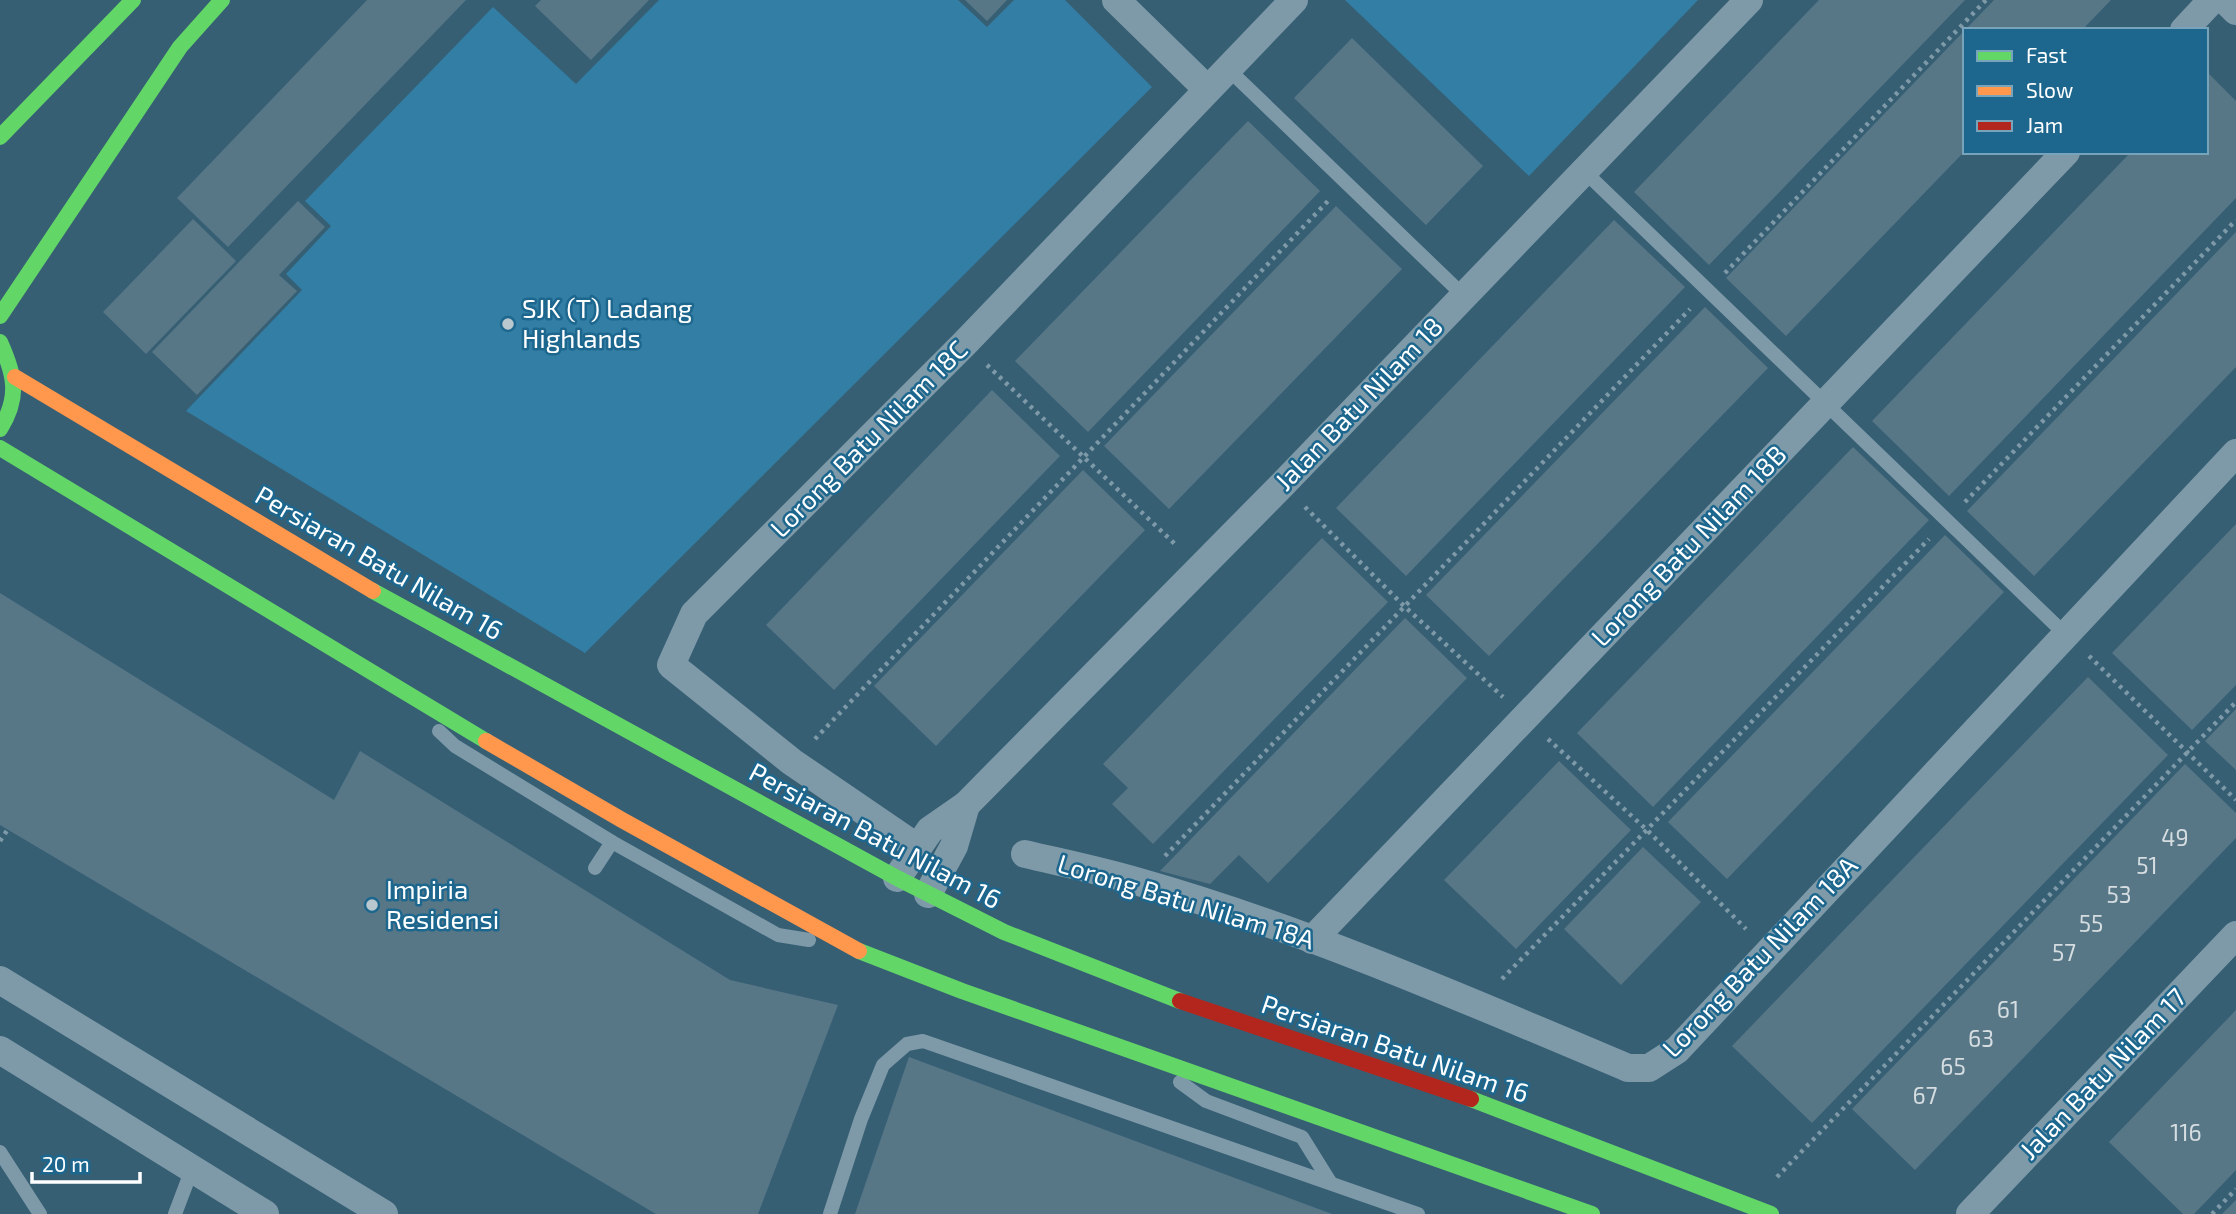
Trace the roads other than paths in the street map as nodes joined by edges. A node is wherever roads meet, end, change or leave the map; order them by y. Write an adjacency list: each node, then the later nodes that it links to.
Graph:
1 (133, 0): 12 (street)
2 (222, 0): 16 (street)
3 (1116, 0): 11 (street)
4 (1294, 0): 10 (street, Lorong Batu Nilam 18C)
5 (1749, 0): 14 (street, Jalan Batu Nilam 18)
6 (2212, 0): 9 (street)
7 (2225, 0): 8 (street)
8 (2236, 10)
9 (2186, 28)
10 (1228, 69): 11 (street, Lorong Batu Nilam 18C); 15 (lane)
11 (1207, 89): 27 (street, Lorong Batu Nilam 18C)
12 (0, 137)
13 (2064, 154): 19 (street, Lorong Batu Nilam 18B)
14 (1585, 172): 15 (street, Jalan Batu Nilam 18); 19 (lane)
15 (1464, 296): 25 (street, Jalan Batu Nilam 18)
16 (0, 316)
17 (0, 342): 18 (street)
18 (15, 377): 20 (street); 30 (street, Persiaran Batu Nilam 16)
19 (1825, 403): 23 (lane); 33 (street, Lorong Batu Nilam 18B)
20 (0, 429)
21 (0, 448): 24 (street)
22 (2236, 453): 23 (street, Lorong Batu Nilam 18A)
23 (2066, 635): 33 (street, Lorong Batu Nilam 18A)
24 (387, 683): 26 (lane); 34 (street)
25 (966, 805): 27 (street, Jalan Batu Nilam 18); 31 (street, Jalan Batu Nilam 18)
26 (612, 842): 29 (lane); 34 (lane)
27 (918, 848): 30 (street, Jalan Batu Nilam 18)
28 (1025, 854): 33 (street, Lorong Batu Nilam 18A)
29 (595, 868)
30 (897, 878): 31 (street, Persiaran Batu Nilam 16)
31 (928, 894): 49 (street, Persiaran Batu Nilam 16)
32 (2236, 935): 41 (street, Jalan Batu Nilam 17)
33 (1312, 940)
34 (848, 946): 37 (street)
35 (0, 980): 45 (street)
36 (0, 1050): 39 (street)
37 (1150, 1056): 40 (lane); 48 (street)
38 (0, 1152): 42 (lane)
39 (192, 1169): 43 (lane); 44 (street)
40 (1329, 1182): 46 (lane); 47 (lane)
41 (1975, 1213)
42 (40, 1214)
43 (175, 1214)
44 (265, 1214)
45 (384, 1214)
46 (830, 1214)
47 (1419, 1214)
48 (1592, 1214)
49 (1770, 1214)

